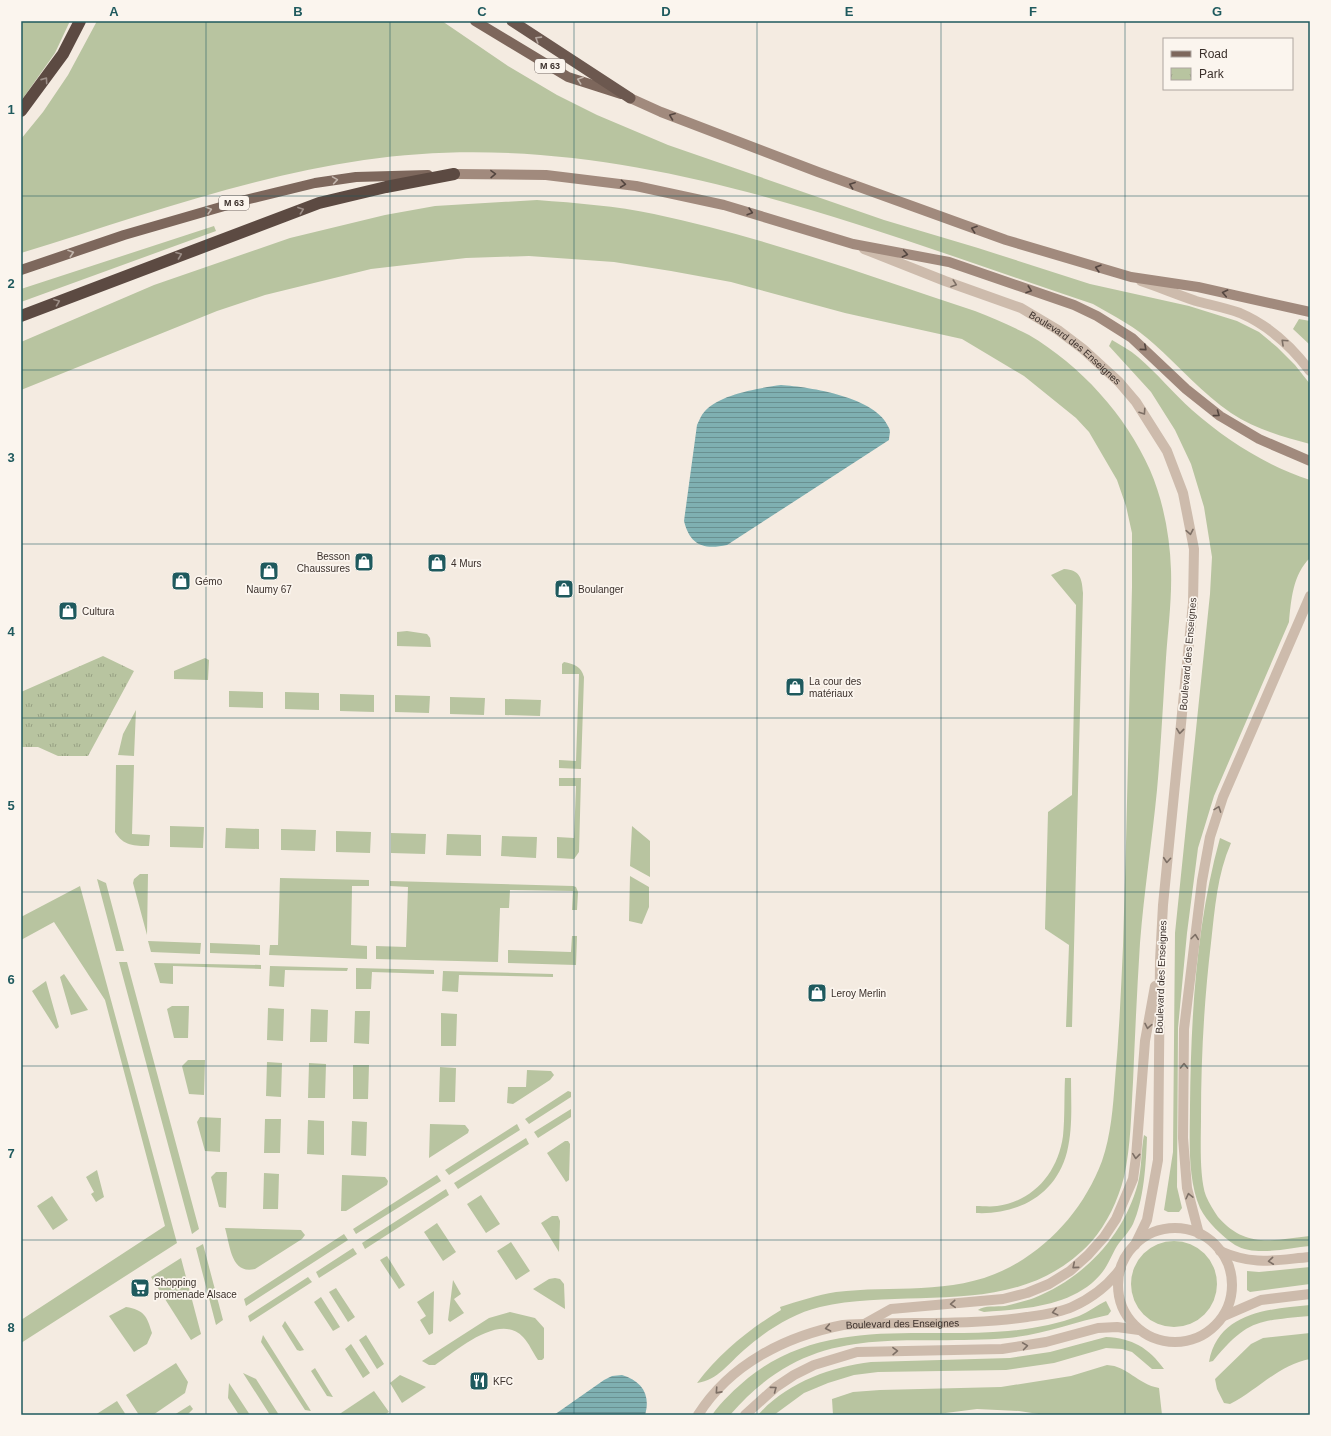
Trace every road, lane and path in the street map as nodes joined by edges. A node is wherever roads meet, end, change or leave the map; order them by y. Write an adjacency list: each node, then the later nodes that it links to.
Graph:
1 (80, 21): 5 (highway, one-way to 1)
2 (475, 21): 4 (main road, M 63, one-way to 2)
3 (512, 21): 4 (highway, one-way to 3)
4 (630, 98): 9 (main road, M 63, one-way to 4)
5 (21, 111)
6 (454, 174): 7 (main road, M 63, one-way to 7); 8 (main road, M 63, one-way to 6); 13 (highway, one-way to 6)
7 (853, 244): 15 (main road, M 63, one-way to 15); 17 (street, Boulevard des Enseignes, one-way to 17)
8 (21, 270)
9 (1131, 277): 10 (main road, M 63, one-way to 9); 14 (street, one-way to 9)
10 (1264, 301): 11 (main road); 12 (main road, M 63)
11 (1310, 308)
12 (1310, 312)
13 (21, 316)
14 (1310, 371)
15 (1307, 460)
16 (1310, 596): 18 (street, one-way to 16)
17 (1160, 961): 19 (street, Boulevard des Enseignes); 25 (street, one-way to 25)
18 (1199, 1234): 19 (street); 20 (street)
19 (1135, 1244): 22 (street)
20 (1220, 1251): 21 (street, one-way to 20); 24 (street)
21 (1310, 1257)
22 (1120, 1268): 25 (street, Boulevard des Enseignes, one-way to 25); 26 (street)
23 (1310, 1294): 24 (street)
24 (1224, 1316): 26 (street)
25 (866, 1323): 27 (street, Boulevard des Enseignes, one-way to 27)
26 (1139, 1330): 28 (street, one-way to 26)
27 (698, 1415)
28 (745, 1415)

